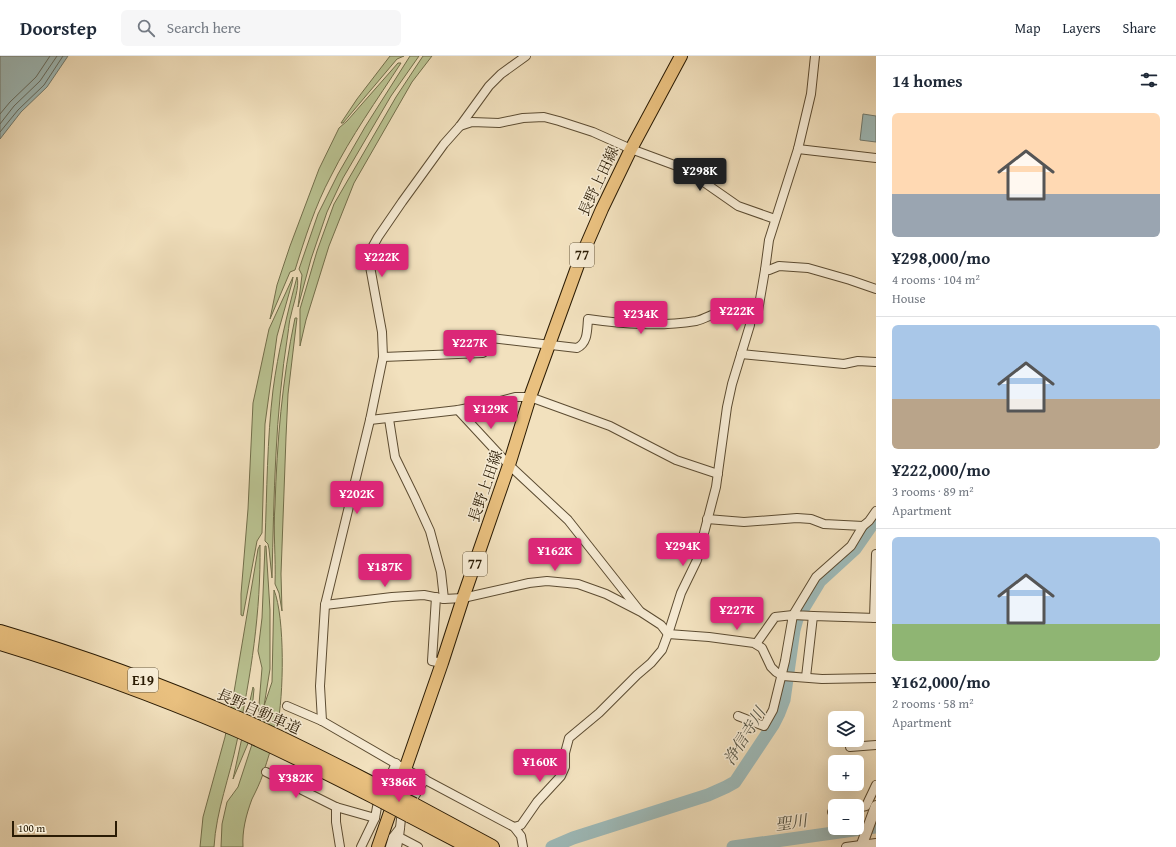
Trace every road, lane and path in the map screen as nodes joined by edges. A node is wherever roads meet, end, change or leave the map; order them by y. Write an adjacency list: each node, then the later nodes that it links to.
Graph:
1 (526, 56): 4 (street)
2 (681, 56): 5 (main road, 長野上田線 / 77)
3 (815, 56): 6 (street)
4 (460, 126): 5 (street); 14 (street)
5 (631, 149): 8 (street); 12 (main road, 長野上田線 / 77)
6 (798, 149): 7 (street); 8 (street)
7 (876, 158)
8 (775, 219): 9 (street)
9 (765, 270): 10 (street); 11 (street)
10 (876, 289)
11 (751, 314): 12 (street); 13 (street)
12 (550, 345): 14 (street); 16 (main road, 長野上田線 / 77)
13 (741, 354): 15 (street); 21 (street)
14 (383, 357): 19 (street)
15 (876, 362)
16 (530, 397): 17 (street); 20 (main road, 長野上田線 / 77); 21 (street)
17 (458, 410): 18 (street); 20 (street)
18 (388, 419): 19 (street); 26 (street)
19 (370, 420): 28 (street)
20 (509, 465): 27 (main road, 長野上田線 / 77); 29 (street)
21 (718, 474): 23 (street)
22 (876, 511): 24 (street)
23 (707, 519): 24 (street); 34 (street)
24 (863, 526): 30 (street)
25 (876, 554): 32 (street)
26 (440, 598): 27 (street); 28 (street); 37 (street)
27 (463, 598): 29 (street); 37 (main road, 長野上田線 / 77)
28 (325, 605): 43 (street)
29 (641, 612): 34 (street)
30 (793, 615): 31 (street); 36 (street); 38 (street)
31 (813, 616): 32 (street); 39 (street)
32 (875, 618)
33 (0, 632): 44 (highway, 長野自動車道 / E19)
34 (668, 634): 36 (street); 56 (street)
35 (0, 643): 44 (highway, 長野自動車道 / E19)
36 (756, 644): 38 (street)
37 (442, 663): 47 (main road, 長野上田線 / 77)
38 (782, 675): 39 (street); 42 (street)
39 (806, 677): 40 (street)
40 (876, 678)
41 (287, 706): 43 (street)
42 (738, 716)
43 (322, 721): 47 (street)
44 (280, 744): 53 (highway, 長野自動車道 / E19, bridge)
45 (876, 745): 46 (street)
46 (864, 746)
47 (400, 766): 49 (street); 55 (street); 63 (main road, 長野上田線 / 77)
48 (266, 772): 52 (street)
49 (425, 779): 56 (street); 57 (street)
50 (876, 785): 51 (street)
51 (864, 806)
52 (336, 808): 55 (street); 61 (street)
53 (411, 810): 67 (highway, 長野自動車道 / E19); 68 (highway, 長野自動車道 / E19)
54 (874, 812): 60 (street)
55 (375, 818): 62 (street)
56 (514, 827): 69 (street)
57 (400, 828): 58 (street); 64 (street)
58 (399, 837): 65 (street); 66 (street)
59 (876, 843): 60 (street)
60 (862, 845): 70 (street)
61 (340, 847)
62 (361, 847)
63 (378, 847)
64 (390, 847)
65 (396, 847)
66 (418, 847)
67 (470, 847)
68 (492, 847)
69 (523, 847)
70 (846, 847)

